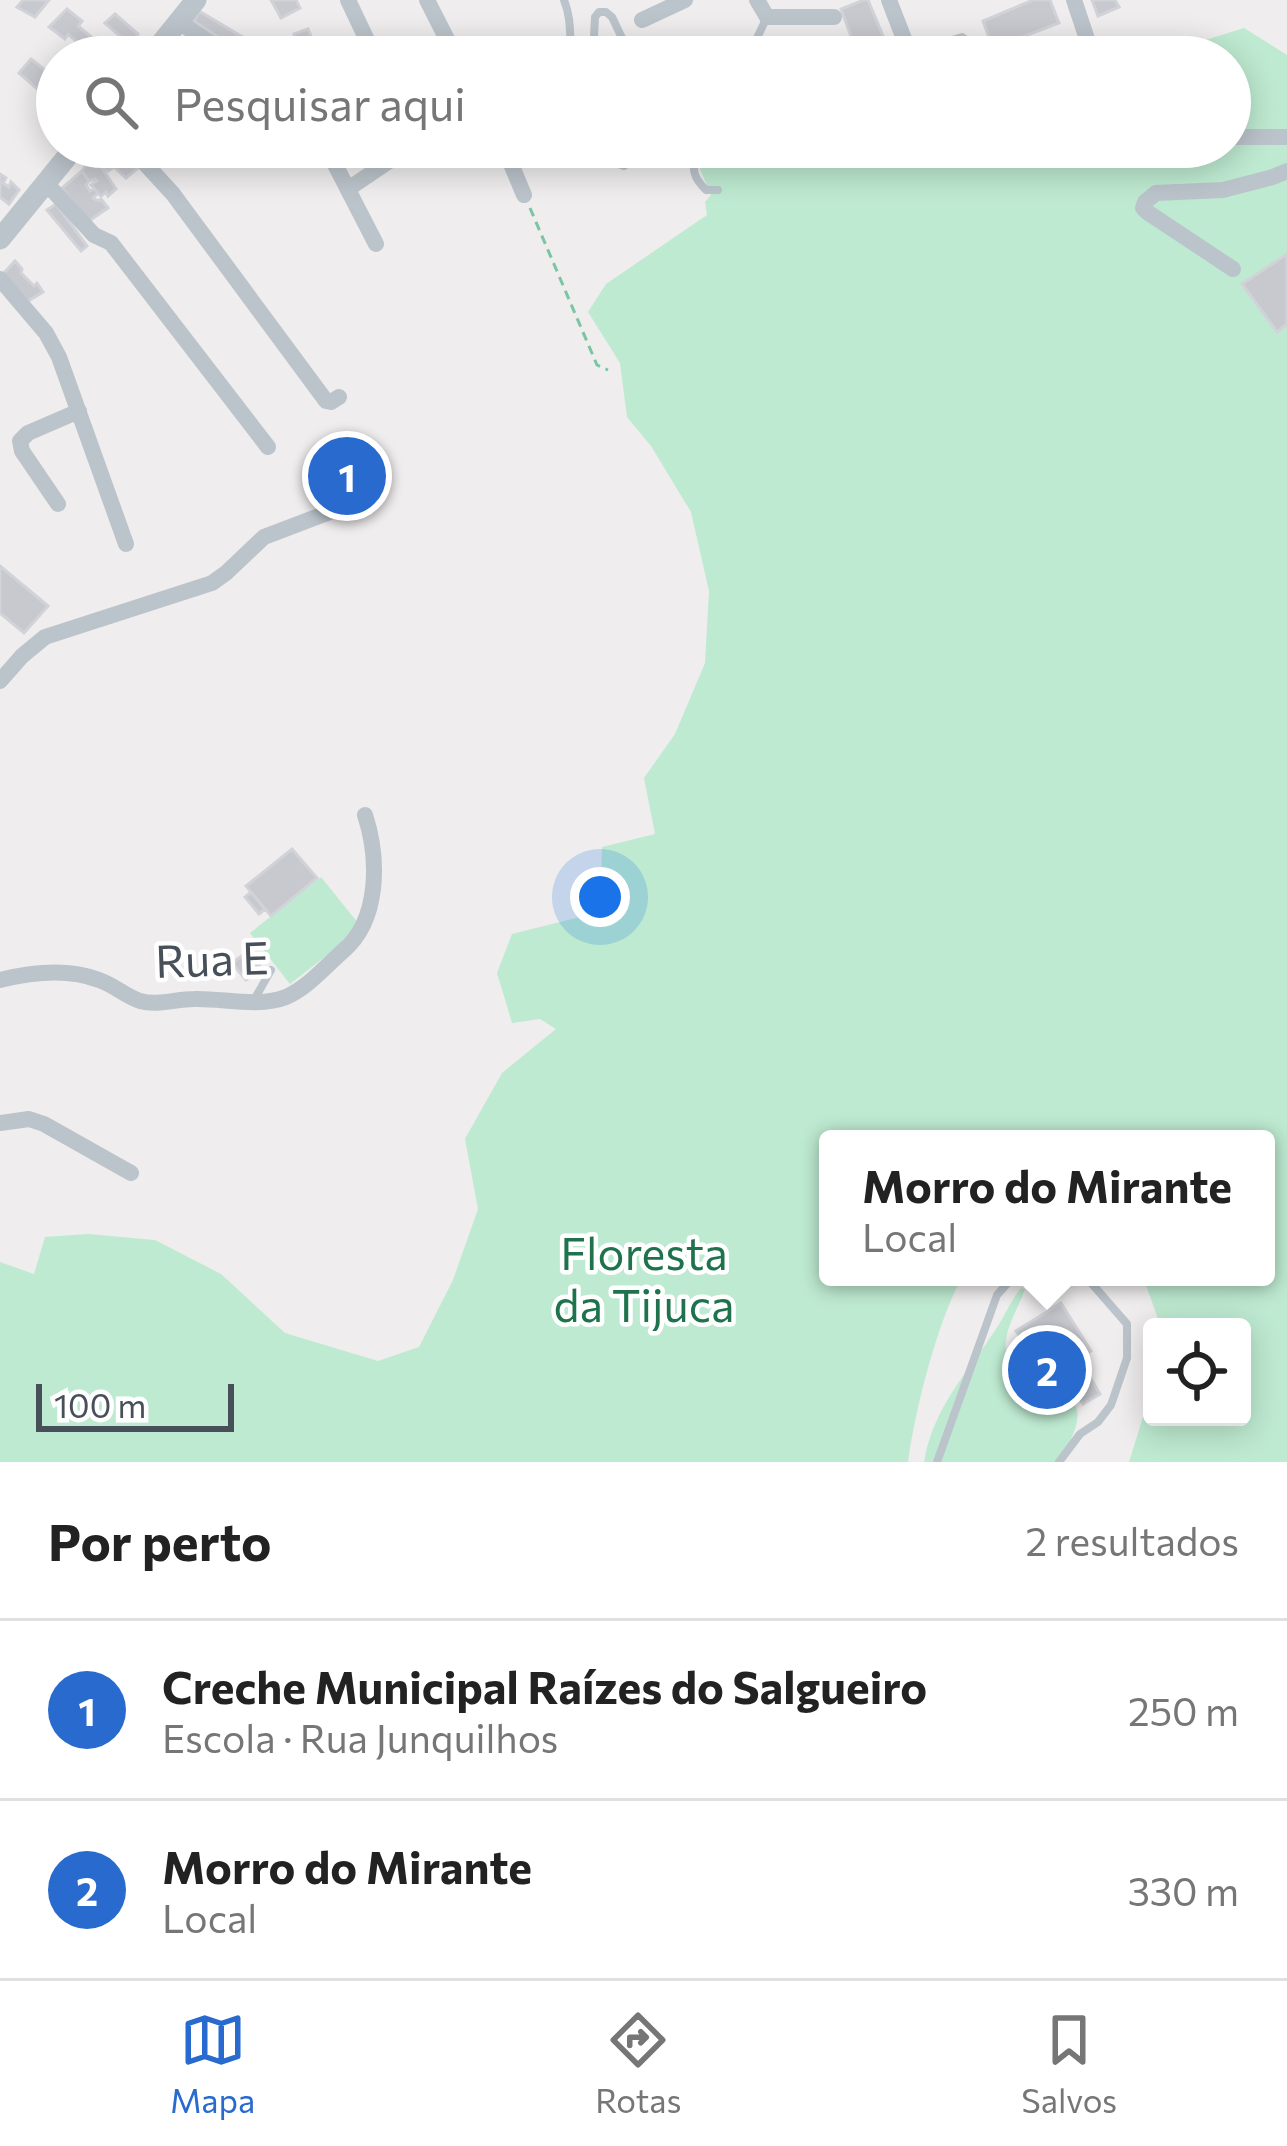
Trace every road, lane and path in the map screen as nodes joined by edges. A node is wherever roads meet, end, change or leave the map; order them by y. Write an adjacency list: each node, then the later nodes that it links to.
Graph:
1 (196, 0): 12 (street)
2 (348, 0): 15 (street)
3 (427, 0): 16 (street)
4 (564, 0): 17 (lane)
5 (685, 0): 11 (street)
6 (757, 0): 9 (street)
7 (889, 0): 21 (street)
8 (1074, 0): 22 (street)
9 (767, 17): 10 (street); 20 (lane)
10 (834, 17)
11 (642, 20)
12 (179, 22): 13 (street); 14 (street)
13 (167, 36)
14 (200, 36)
15 (365, 36)
16 (445, 36)
17 (571, 36)
18 (594, 36): 19 (lane)
19 (623, 36)
20 (758, 36)
21 (903, 36)
22 (1086, 36)
23 (1251, 137): 24 (street)
24 (1287, 137)
25 (58, 168): 32 (street)
26 (149, 168): 41 (street)
27 (337, 168): 33 (street)
28 (378, 168): 33 (street)
29 (513, 168): 35 (street)
30 (693, 168): 34 (lane)
31 (1287, 171): 38 (street)
32 (46, 183): 36 (street); 43 (street)
33 (348, 188): 37 (street)
34 (718, 190)
35 (524, 195): 40 (path)
36 (4, 225)
37 (376, 244)
38 (1233, 268)
39 (0, 279): 42 (street)
40 (608, 370)
41 (339, 397)
42 (79, 411): 44 (street); 46 (street)
43 (268, 447)
44 (58, 504)
45 (348, 505): 47 (street)
46 (126, 544)
47 (0, 681)
48 (364, 815): 51 (street, Rua E)
49 (271, 970): 51 (lane)
50 (0, 980): 51 (street, Rua E)
51 (253, 1001)
52 (0, 1124): 53 (street)
53 (131, 1173)
54 (1006, 1286): 56 (lane)
55 (1094, 1286): 57 (lane)
56 (937, 1462)
57 (1058, 1462)

